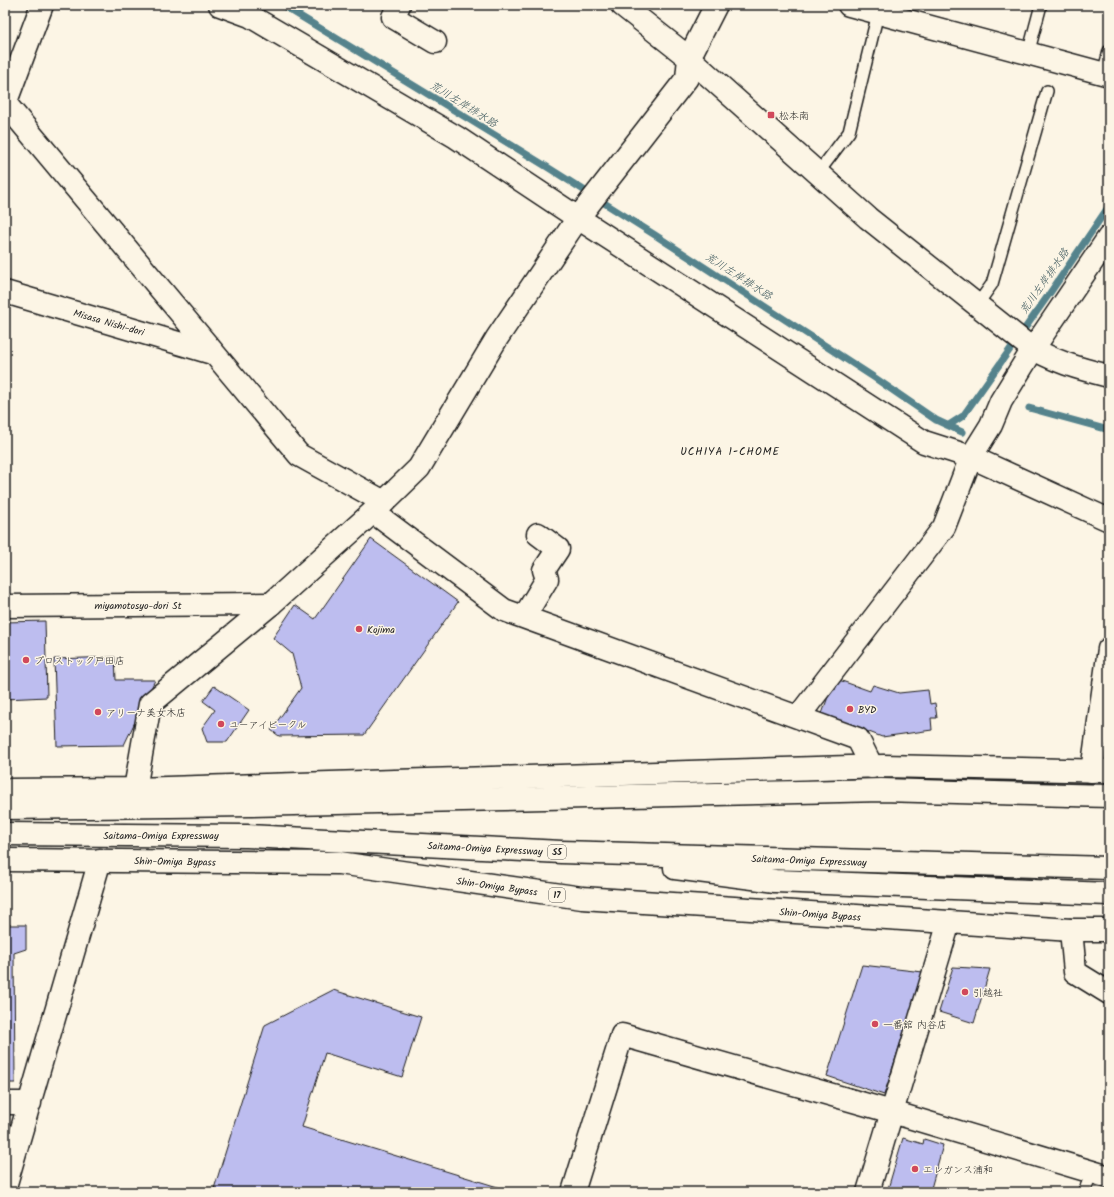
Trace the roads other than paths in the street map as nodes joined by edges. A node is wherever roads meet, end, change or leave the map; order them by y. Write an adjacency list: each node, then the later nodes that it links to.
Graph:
1 (42, 5): 15 (main road)
2 (220, 5): 17 (main road)
3 (399, 5): 9 (main road)
4 (622, 5): 12 (main road)
5 (716, 5): 12 (main road)
6 (849, 5): 8 (main road)
7 (1041, 5): 11 (lane)
8 (878, 13): 11 (main road); 16 (lane)
9 (435, 42)
10 (1109, 51): 13 (lane)
11 (1028, 54): 13 (main road)
12 (689, 58): 16 (main road); 17 (main road)
13 (1106, 75)
14 (1047, 91): 20 (lane)
15 (5, 103): 22 (main road)
16 (818, 173): 20 (main road)
17 (582, 214): 24 (main road); 25 (main road)
18 (1109, 237): 21 (main road)
19 (5, 292): 22 (main road, Misasa Nishi-dori)
20 (977, 305): 21 (main road)
21 (1023, 342): 23 (main road); 24 (main road)
22 (212, 353): 25 (main road)
23 (1109, 376)
24 (973, 454): 26 (main road); 32 (main road)
25 (378, 507): 28 (main road); 30 (main road)
26 (1109, 520)
27 (538, 534): 30 (main road)
28 (271, 604): 29 (main road, miyamotosyo-dori St); 35 (main road)
29 (5, 606)
30 (524, 617): 32 (main road)
31 (1109, 649): 34 (main road)
32 (798, 717): 33 (main road)
33 (872, 768): 34 (main road); 35 (main road)
34 (1100, 771)
35 (134, 789): 36 (main road)
36 (5, 790)
37 (1109, 796): 38 (main road)
38 (5, 808)
39 (5, 834): 40 (main road, Saitama-Omiya Expressway / S5)
40 (561, 852): 43 (main road, Saitama-Omiya Expressway / S5); 44 (main road)
41 (5, 860): 42 (main road, Shin-Omiya Bypass / 17)
42 (100, 860): 45 (main road, Shin-Omiya Bypass / 17); 50 (main road)
43 (1109, 868)
44 (1109, 894)
45 (949, 922): 46 (main road, Shin-Omiya Bypass / 17); 51 (main road)
46 (1071, 930): 47 (main road, Shin-Omiya Bypass / 17); 48 (main road)
47 (1109, 930)
48 (1109, 993)
49 (5, 1103): 50 (main road)
50 (30, 1103): 53 (main road)
51 (892, 1112): 52 (main road); 54 (main road); 55 (main road)
52 (1101, 1174): 56 (lane)
53 (5, 1187)
54 (573, 1192)
55 (868, 1192)
56 (1084, 1192)

